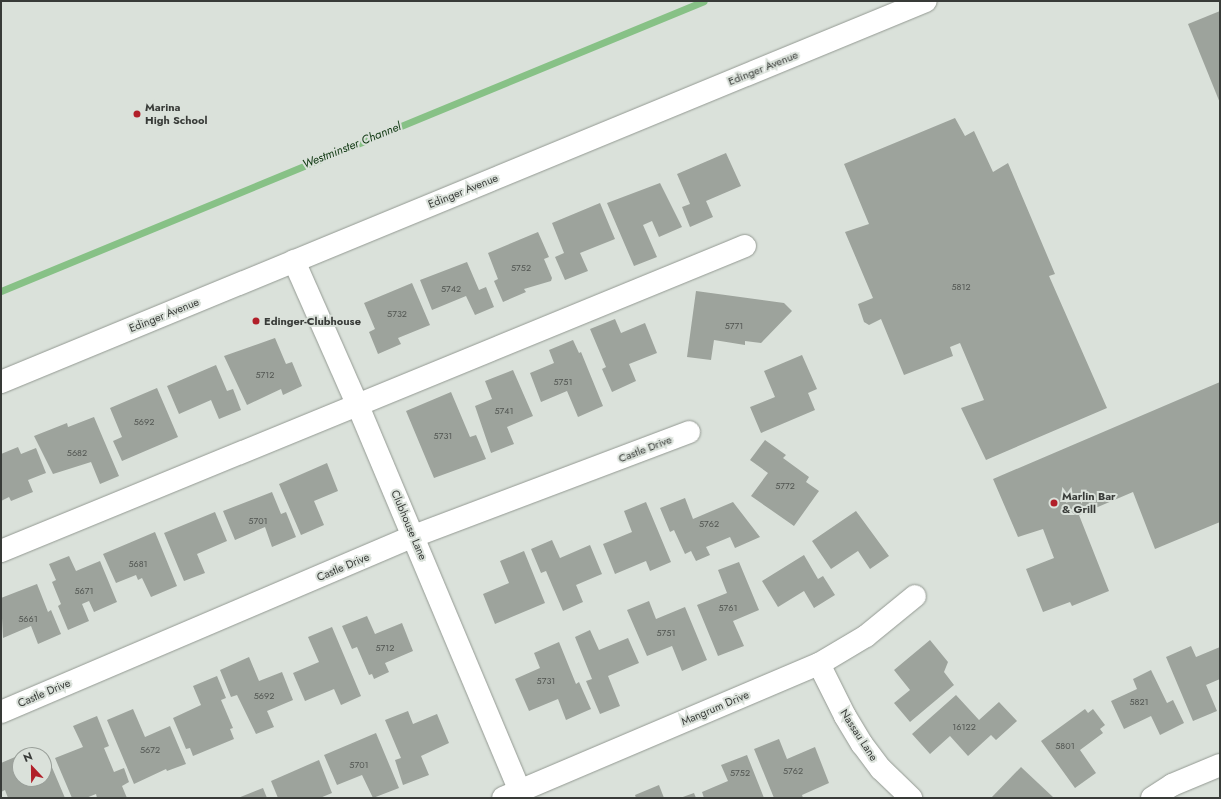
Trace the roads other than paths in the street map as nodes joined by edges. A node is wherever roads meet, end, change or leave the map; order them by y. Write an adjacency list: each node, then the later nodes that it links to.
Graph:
1 (926, 1): 3 (street, Edinger Avenue)
2 (745, 246): 5 (street)
3 (294, 261): 4 (street, Edinger Avenue); 5 (street, Clubhouse Lane)
4 (1, 382)
5 (358, 406): 7 (street, Clubhouse Lane); 8 (street)
6 (689, 432): 7 (street, Castle Drive)
7 (414, 536): 11 (street, Castle Drive); 13 (street, Clubhouse Lane)
8 (1, 551)
9 (915, 596): 10 (street, Mangrum Drive)
10 (819, 664): 13 (street, Mangrum Drive); 14 (street, Nassau Lane)
11 (1, 712)
12 (1220, 765): 15 (street)
13 (511, 794)
14 (911, 798)
15 (1152, 798)

